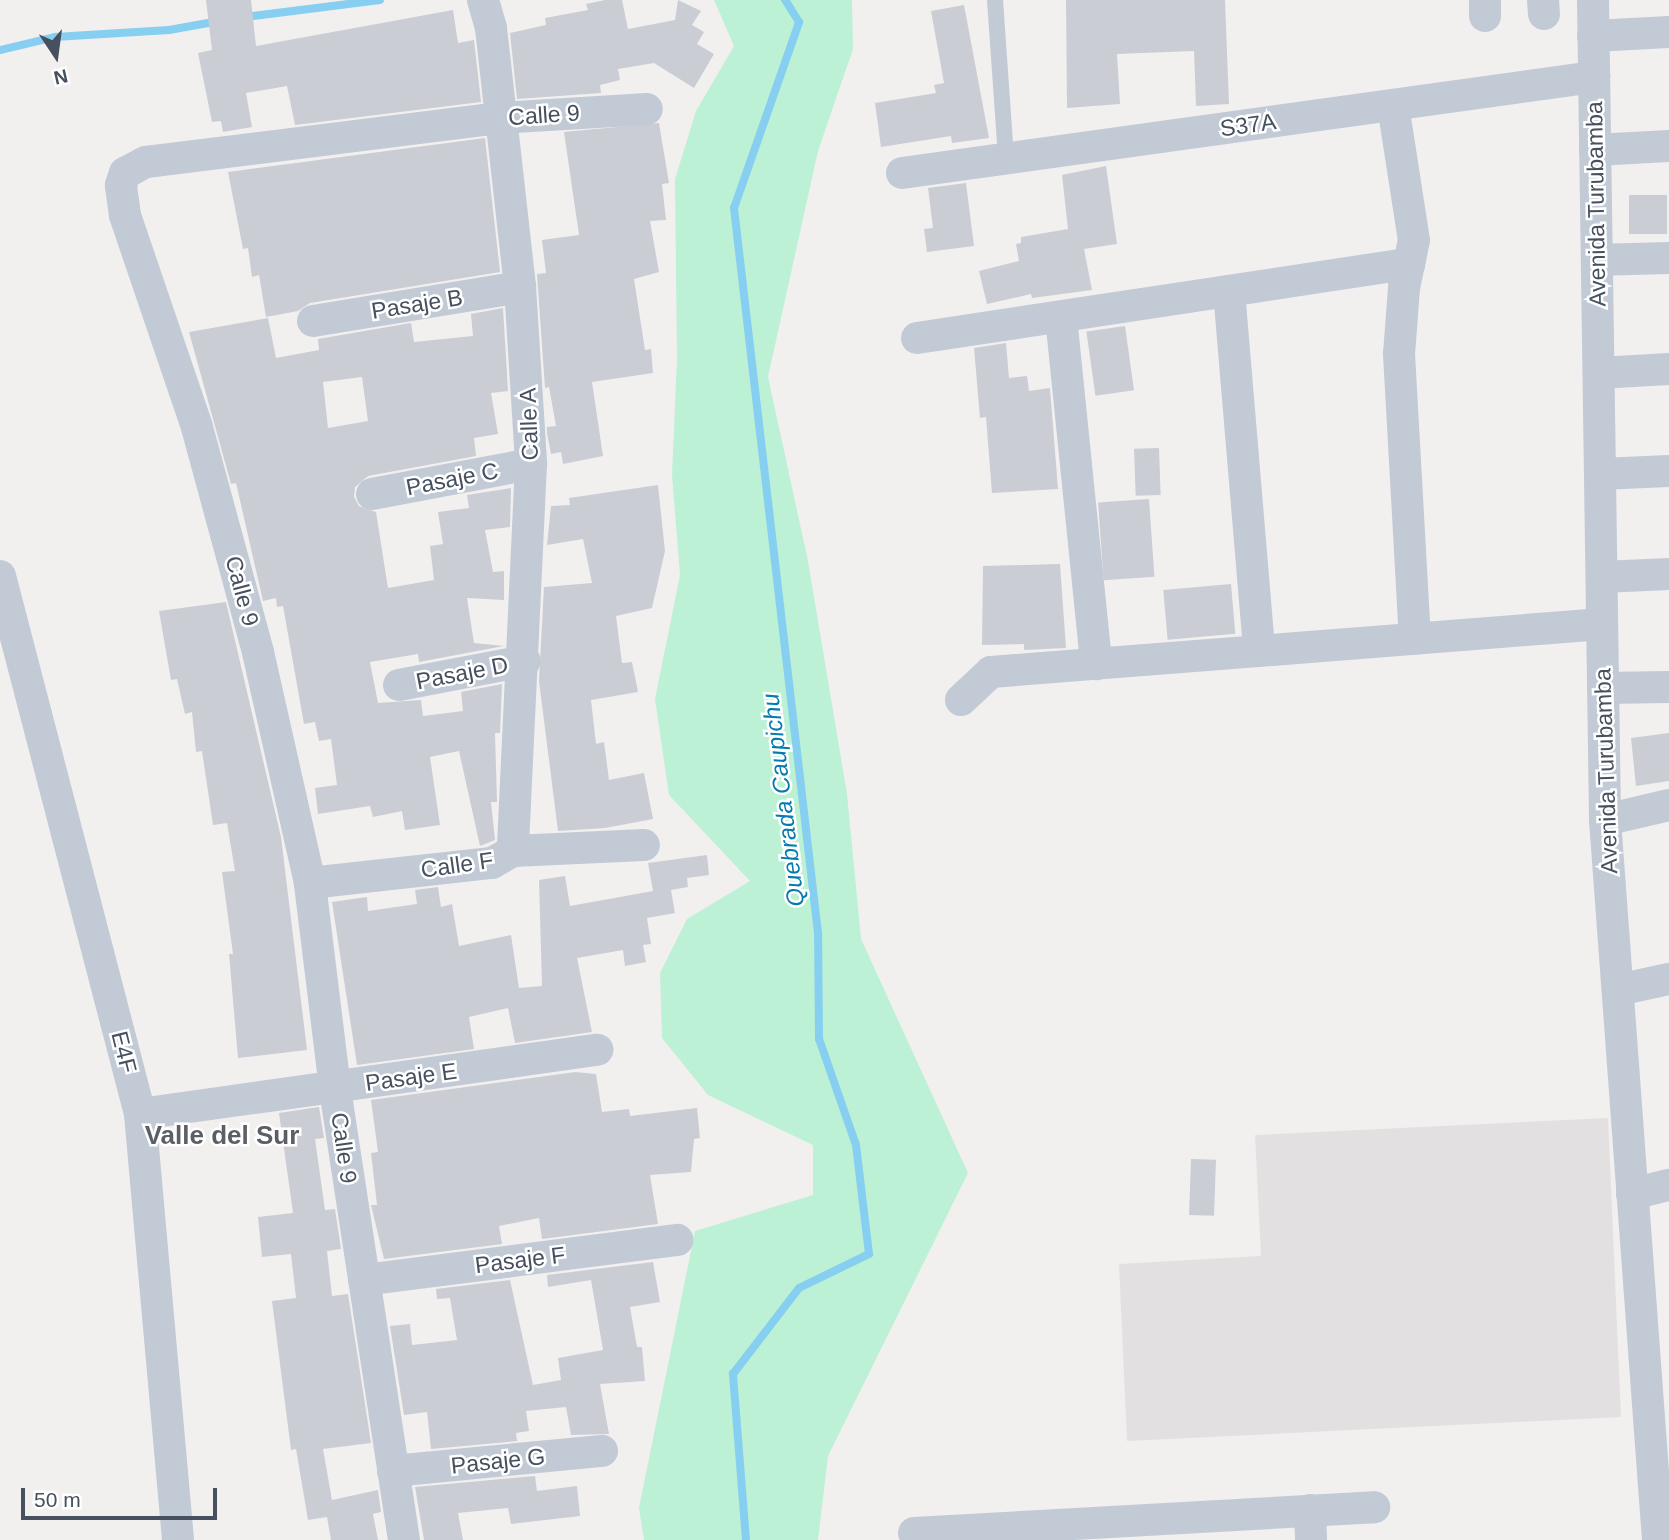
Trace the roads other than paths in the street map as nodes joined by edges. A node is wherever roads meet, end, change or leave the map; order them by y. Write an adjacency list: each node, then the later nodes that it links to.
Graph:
1 (483, 0): 9 (street, Calle A)
2 (995, 0): 12 (lane)
3 (1593, 0): 5 (street, Avenida Turubamba)
4 (1669, 32): 5 (street)
5 (1593, 36): 6 (street, Avenida Turubamba)
6 (1594, 77): 7 (street, S37A); 11 (street, Avenida Turubamba)
7 (1393, 105): 12 (street, S37A); 16 (street)
8 (647, 109): 9 (street, Calle 9)
9 (500, 118): 17 (street, Calle A); 44 (street, Calle 9)
10 (1669, 146): 11 (street)
11 (1595, 150): 15 (street, Avenida Turubamba)
12 (1006, 158): 13 (street, S37A)
13 (902, 173)
14 (1669, 258): 15 (street)
15 (1597, 260): 23 (street, Avenida Turubamba)
16 (1409, 264): 18 (street); 32 (street)
17 (520, 287): 20 (street, Pasaje B); 24 (street, Calle A)
18 (1229, 291): 19 (street); 33 (street)
19 (1061, 317): 21 (street); 35 (street)
20 (313, 321)
21 (917, 338)
22 (1669, 369): 23 (street)
23 (1599, 373): 26 (street, Avenida Turubamba)
24 (531, 464): 27 (street, Pasaje C); 34 (street, Calle A)
25 (1669, 471): 26 (street)
26 (1600, 474): 30 (street, Avenida Turubamba)
27 (372, 494)
28 (1669, 574): 30 (street)
29 (0, 576): 49 (street, E4F)
30 (1602, 577): 31 (street, Avenida Turubamba)
31 (1602, 624): 32 (street); 37 (street, Avenida Turubamba)
32 (1415, 639): 33 (street)
33 (1259, 651): 35 (street)
34 (525, 661): 36 (street, Pasaje D); 43 (street, Calle A)
35 (1096, 664): 39 (street)
36 (399, 685)
37 (1603, 688): 38 (street); 41 (street, Avenida Turubamba)
38 (1669, 688)
39 (961, 700)
40 (1669, 805): 41 (street)
41 (1605, 820): 46 (street, Avenida Turubamba)
42 (644, 845): 43 (street, Calle F)
43 (513, 851): 44 (street, Calle F)
44 (310, 883): 48 (street, Calle 9)
45 (1669, 979): 46 (street)
46 (1618, 990): 51 (street, Avenida Turubamba)
47 (598, 1050): 48 (street, Pasaje E)
48 (335, 1087): 49 (street, Pasaje E); 53 (street, Calle 9)
49 (140, 1114): 61 (street, E4F)
50 (1669, 1185): 51 (street)
51 (1632, 1194): 54 (street, Avenida Turubamba)
52 (677, 1240): 53 (street, Pasaje F)
53 (363, 1280): 56 (street, Calle 9)
54 (1658, 1389): 63 (street, Avenida Turubamba)
55 (603, 1451): 56 (street, Pasaje G)
56 (393, 1471): 62 (street, Calle 9)
57 (1374, 1507): 58 (street)
58 (1310, 1525): 60 (street)
59 (914, 1533): 60 (street)
60 (1011, 1534)
61 (178, 1540)
62 (404, 1540)
63 (1658, 1540)

